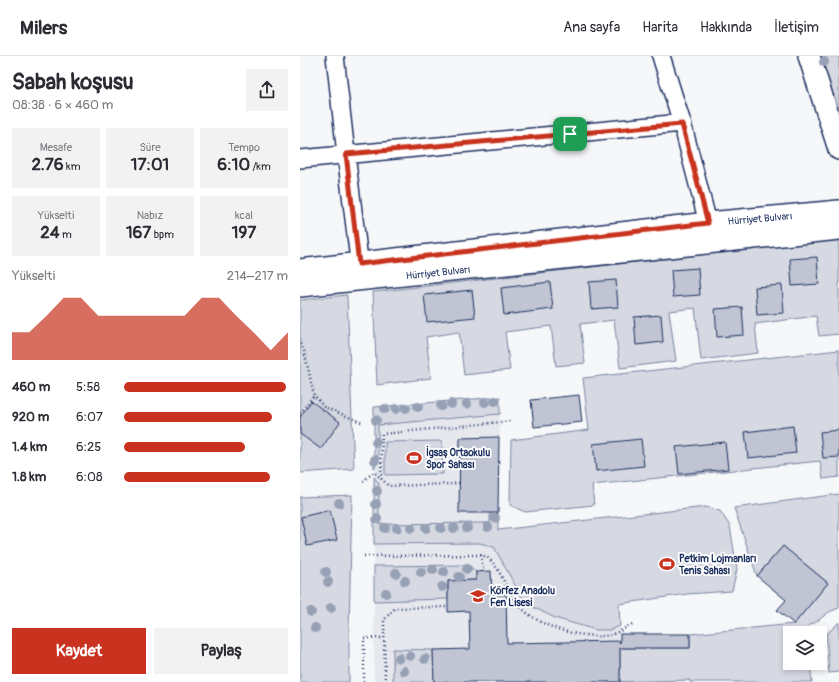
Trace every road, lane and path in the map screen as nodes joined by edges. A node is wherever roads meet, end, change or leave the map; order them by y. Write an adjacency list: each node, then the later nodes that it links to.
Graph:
1 (335, 56): 7 (street)
2 (661, 56): 5 (street)
3 (809, 56): 4 (main road)
4 (833, 109): 6 (main road)
5 (682, 124): 7 (street); 10 (street)
6 (839, 149)
7 (346, 154): 8 (street); 13 (street)
8 (300, 158)
9 (839, 211): 10 (main road, Hürriyet Bulvarı)
10 (708, 223): 13 (main road, Hürriyet Bulvarı)
11 (839, 229): 13 (main road, Hürriyet Bulvarı)
12 (300, 270): 13 (main road, Hürriyet Bulvarı)
13 (360, 272): 14 (main road, Hürriyet Bulvarı)
14 (300, 286)
15 (300, 344): 16 (path)
16 (314, 395): 17 (path); 19 (path)
17 (300, 412)
18 (510, 421): 20 (path)
19 (363, 423)
20 (381, 479): 21 (path); 22 (path)
21 (363, 480)
22 (459, 483)
23 (481, 555): 24 (path); 25 (path); 27 (path)
24 (364, 556)
25 (483, 572)
26 (448, 607): 28 (path)
27 (634, 623)
28 (384, 638): 29 (path); 30 (path)
29 (364, 682)
30 (385, 682)

